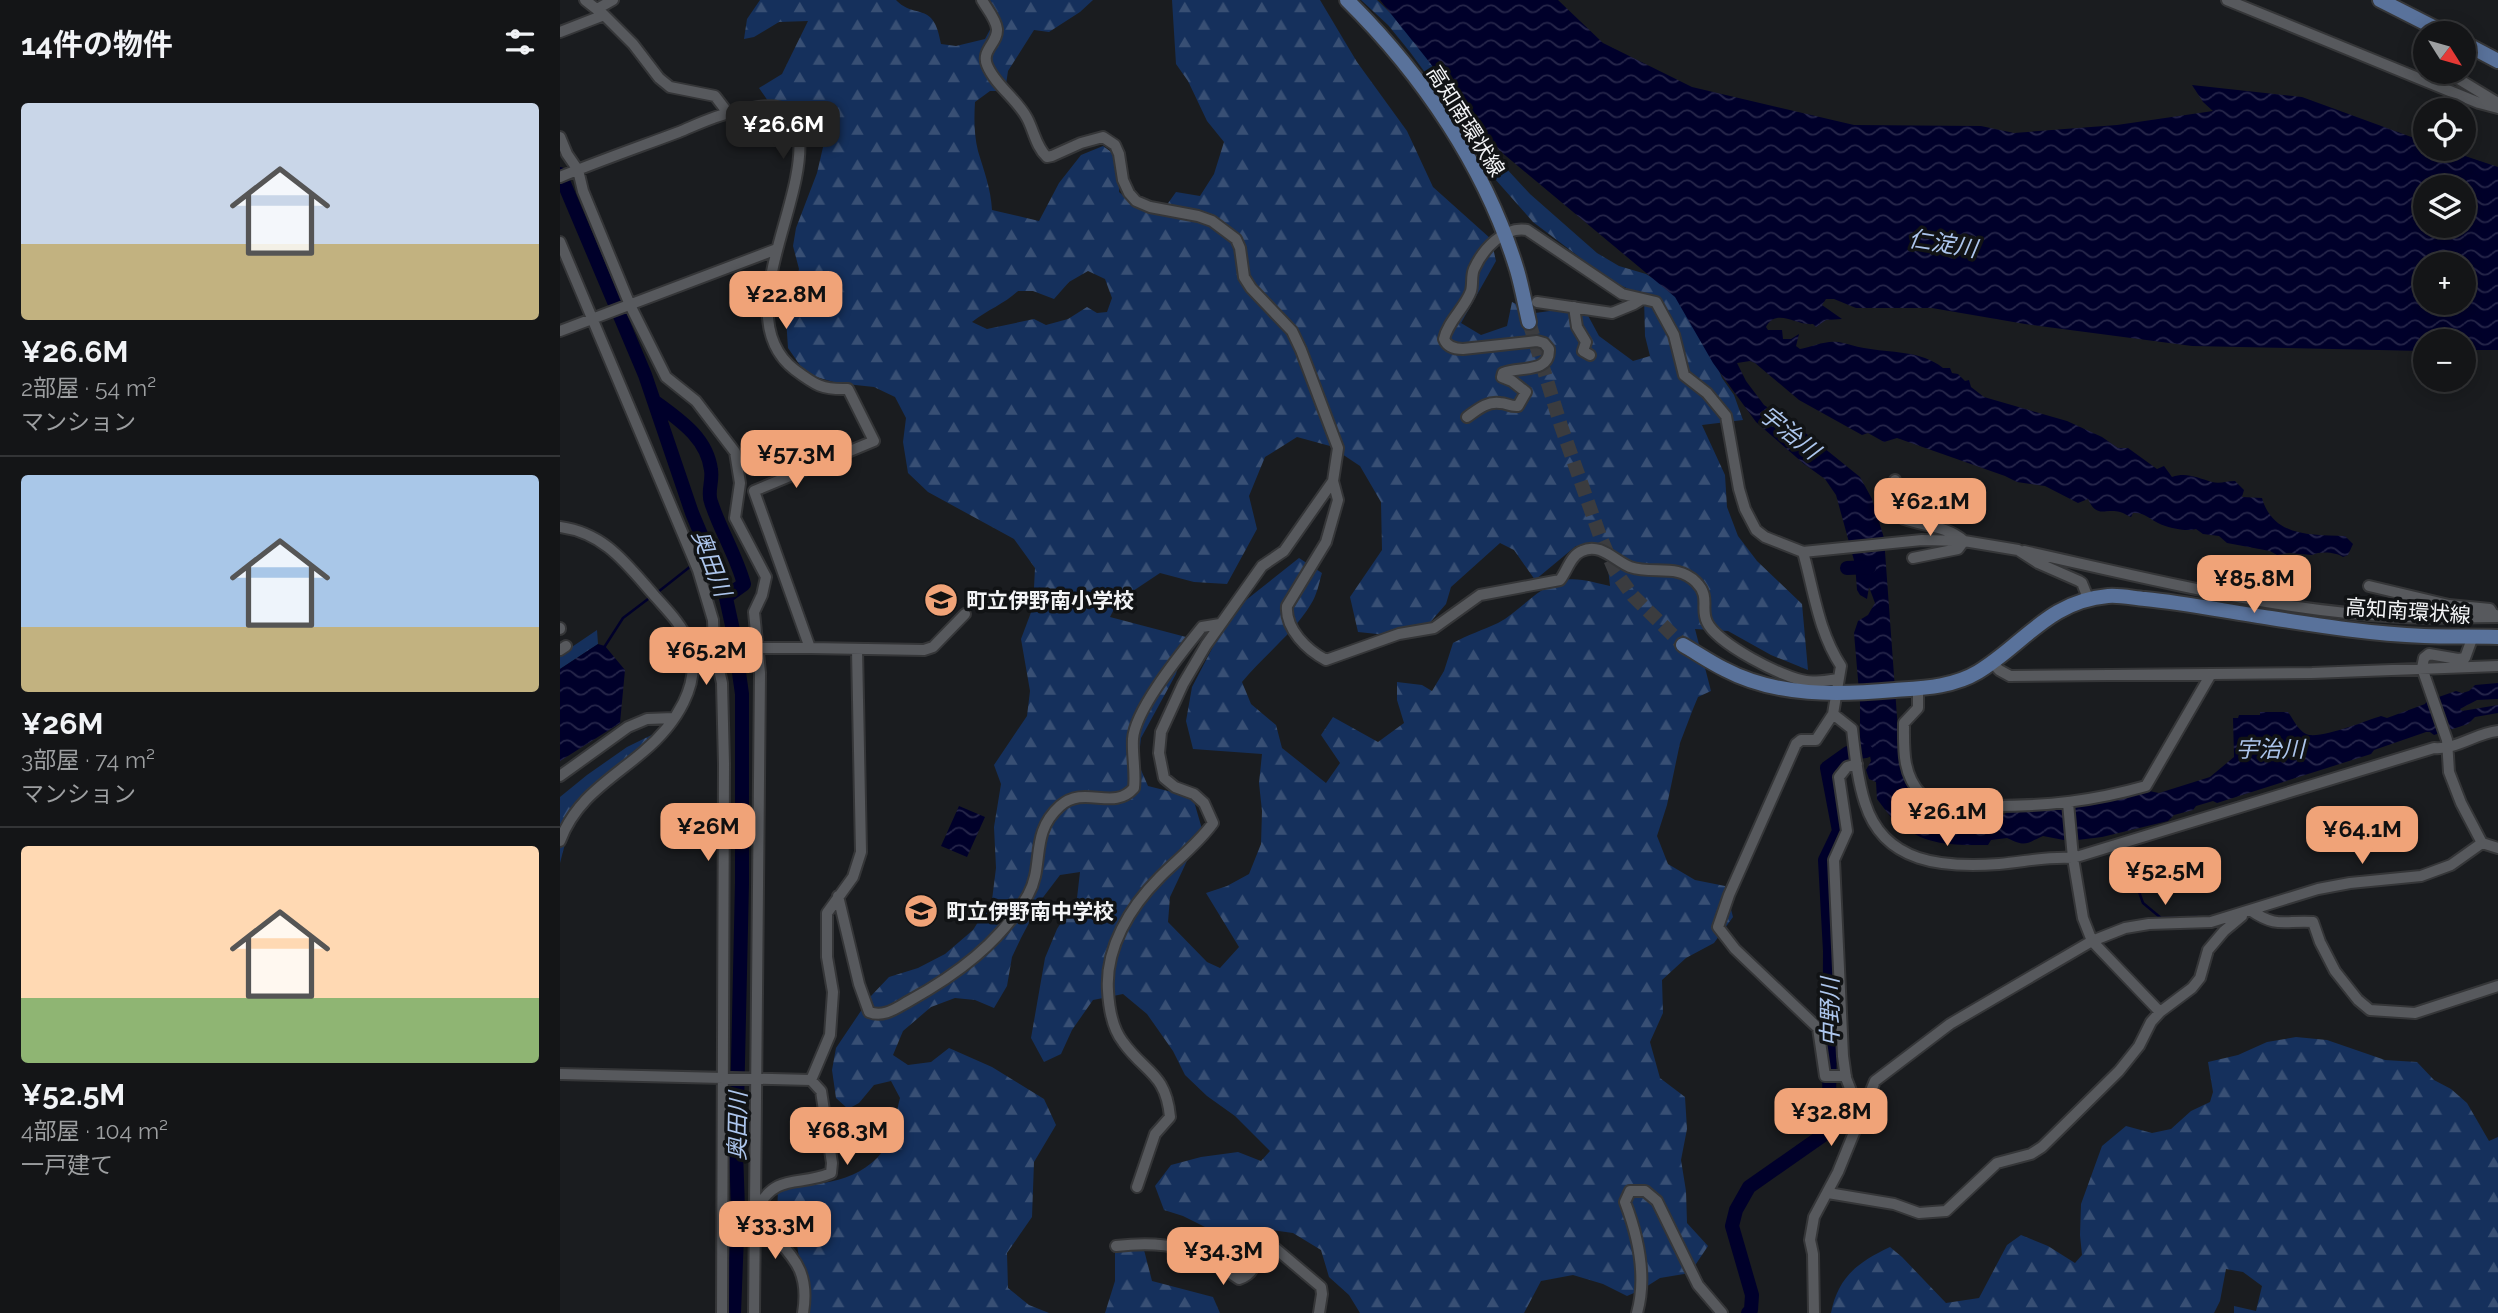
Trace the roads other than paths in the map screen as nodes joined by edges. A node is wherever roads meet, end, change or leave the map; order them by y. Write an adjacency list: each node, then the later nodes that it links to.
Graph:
1 (585, 0): 7 (street)
2 (613, 0): 7 (street)
3 (982, 0): 31 (street)
4 (1347, 0): 18 (main road, 高知南環状線)
5 (2228, 0): 13 (street)
6 (2380, 0): 8 (main road)
7 (601, 12): 9 (street); 14 (street)
8 (2421, 21)
9 (560, 32)
10 (2476, 49): 11 (main road)
11 (2498, 61)
12 (2465, 84): 13 (street)
13 (2498, 106)
14 (728, 114): 16 (street); 20 (street)
15 (560, 137): 16 (street)
16 (578, 170): 17 (street); 23 (street)
17 (560, 177)
18 (1504, 234): 21 (street); 26 (main road, 高知南環状線); 29 (street)
19 (560, 242): 25 (street)
20 (777, 249): 23 (street); 48 (street)
21 (1642, 299): 24 (street); 35 (street)
22 (1537, 302): 24 (street)
23 (630, 305): 25 (street); 47 (street)
24 (1574, 307): 28 (street)
25 (592, 319): 27 (street); 46 (street)
26 (1529, 322)
27 (560, 331)
28 (1590, 355)
29 (1467, 417)
30 (1895, 480): 33 (street)
31 (1332, 481): 41 (street); 54 (street)
32 (560, 527): 45 (street)
33 (1964, 541): 34 (street); 35 (street); 36 (street)
34 (2018, 550): 38 (street); 40 (street)
35 (1803, 552): 54 (street)
36 (1913, 558)
37 (2369, 586): 40 (street)
38 (2088, 598): 42 (main road, 高知南環状線); 50 (main road, 高知南環状線)
39 (965, 614): 49 (street)
40 (2498, 616)
41 (1220, 624): 67 (street); 78 (street)
42 (2473, 636): 43 (main road, 高知南環状線); 52 (street)
43 (2498, 637)
44 (1683, 645): 54 (main road, 高知南環状線)
45 (690, 648): 46 (street); 57 (street)
46 (719, 648): 47 (street); 74 (street)
47 (759, 648): 48 (street); 75 (street)
48 (810, 648): 49 (street)
49 (857, 649): 67 (street)
50 (1992, 662): 53 (street); 55 (main road, 高知南環状線)
51 (2498, 666): 52 (street)
52 (2422, 668): 53 (street); 59 (street)
53 (2211, 674): 62 (street)
54 (1841, 689): 55 (main road, 高知南環状線); 56 (street)
55 (1919, 689): 62 (street)
56 (1833, 713): 60 (street); 73 (street)
57 (674, 718): 61 (street); 63 (street)
58 (2498, 731): 59 (street)
59 (2446, 744): 64 (street); 66 (street)
60 (1857, 764): 66 (street); 73 (street)
61 (560, 776)
62 (2068, 805): 66 (street)
63 (560, 841)
64 (2482, 843): 65 (street); 68 (street)
65 (2498, 848)
66 (2073, 856): 69 (street)
67 (838, 896): 76 (street)
68 (2250, 910): 69 (street); 70 (street); 71 (street)
69 (2092, 941): 71 (street); 77 (street)
70 (2498, 986)
71 (2160, 1012): 79 (street)
72 (560, 1073): 74 (street)
73 (1846, 1076): 77 (street)
74 (722, 1077): 75 (street); 82 (street)
75 (756, 1079): 76 (street); 80 (street)
76 (811, 1080): 80 (street)
77 (1860, 1114): 79 (street)
78 (1137, 1187)
79 (1828, 1193): 88 (street)
80 (756, 1211): 83 (street); 84 (street)
81 (1116, 1246): 85 (street)
82 (722, 1313)
83 (754, 1313)
84 (803, 1313)
85 (1319, 1313)
86 (1637, 1313): 87 (street)
87 (1722, 1313)
88 (1814, 1313)

